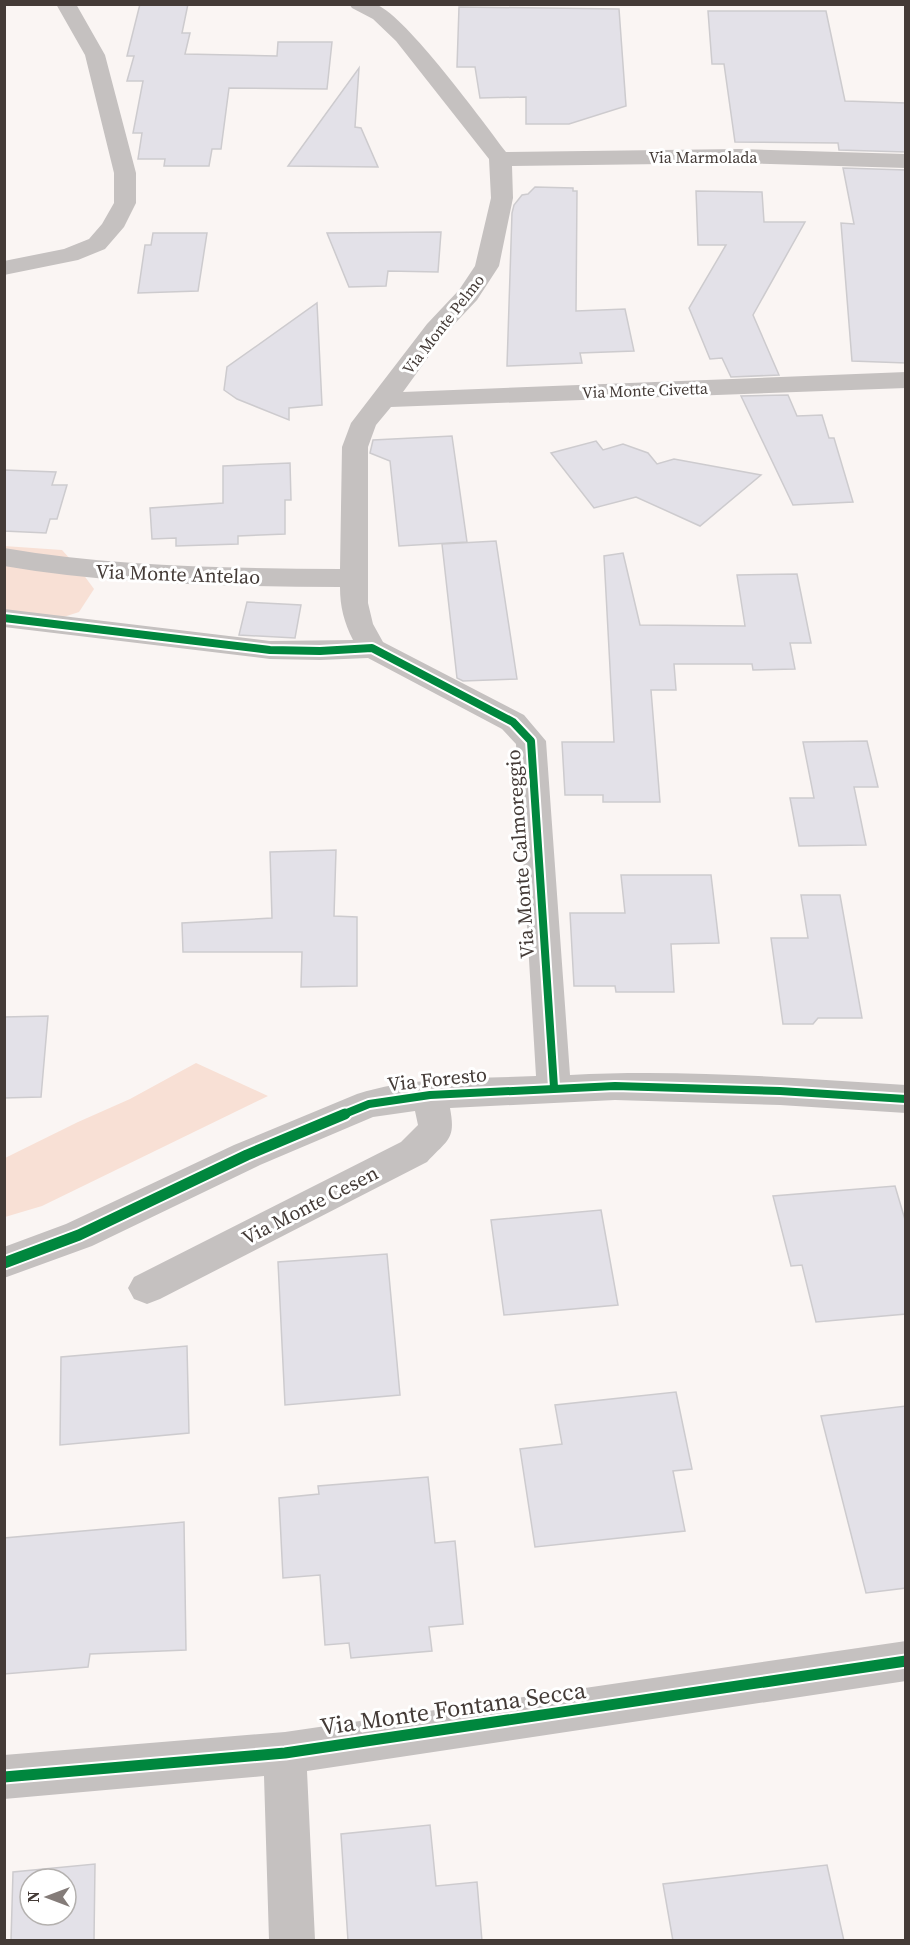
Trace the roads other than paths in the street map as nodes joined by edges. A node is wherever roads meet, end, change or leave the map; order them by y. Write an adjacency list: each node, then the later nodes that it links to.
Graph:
1 (66, 4): 5 (street)
2 (359, 4): 3 (street)
3 (500, 159): 4 (street, Via Marmolada); 7 (street, Via Monte Pelmo)
4 (906, 161)
5 (4, 268)
6 (906, 380): 7 (street, Via Monte Civetta)
7 (384, 400): 9 (street, Via Monte Pelmo)
8 (4, 557): 9 (street, Via Monte Antelao)
9 (353, 578): 11 (street, Via Monte Pelmo)
10 (4, 618): 11 (street)
11 (372, 648): 12 (street, Via Monte Calmoreggio)
12 (555, 1088): 13 (street, Via Foresto); 14 (street, Via Foresto)
13 (430, 1095): 15 (street, Via Foresto); 16 (street, Via Monte Cesen)
14 (906, 1099)
15 (4, 1263)
16 (147, 1288)
17 (906, 1661): 18 (street, Via Monte Fontana Secca)
18 (285, 1753): 19 (street, Via Monte Fontana Secca); 20 (street)
19 (4, 1777)
20 (292, 1941)

